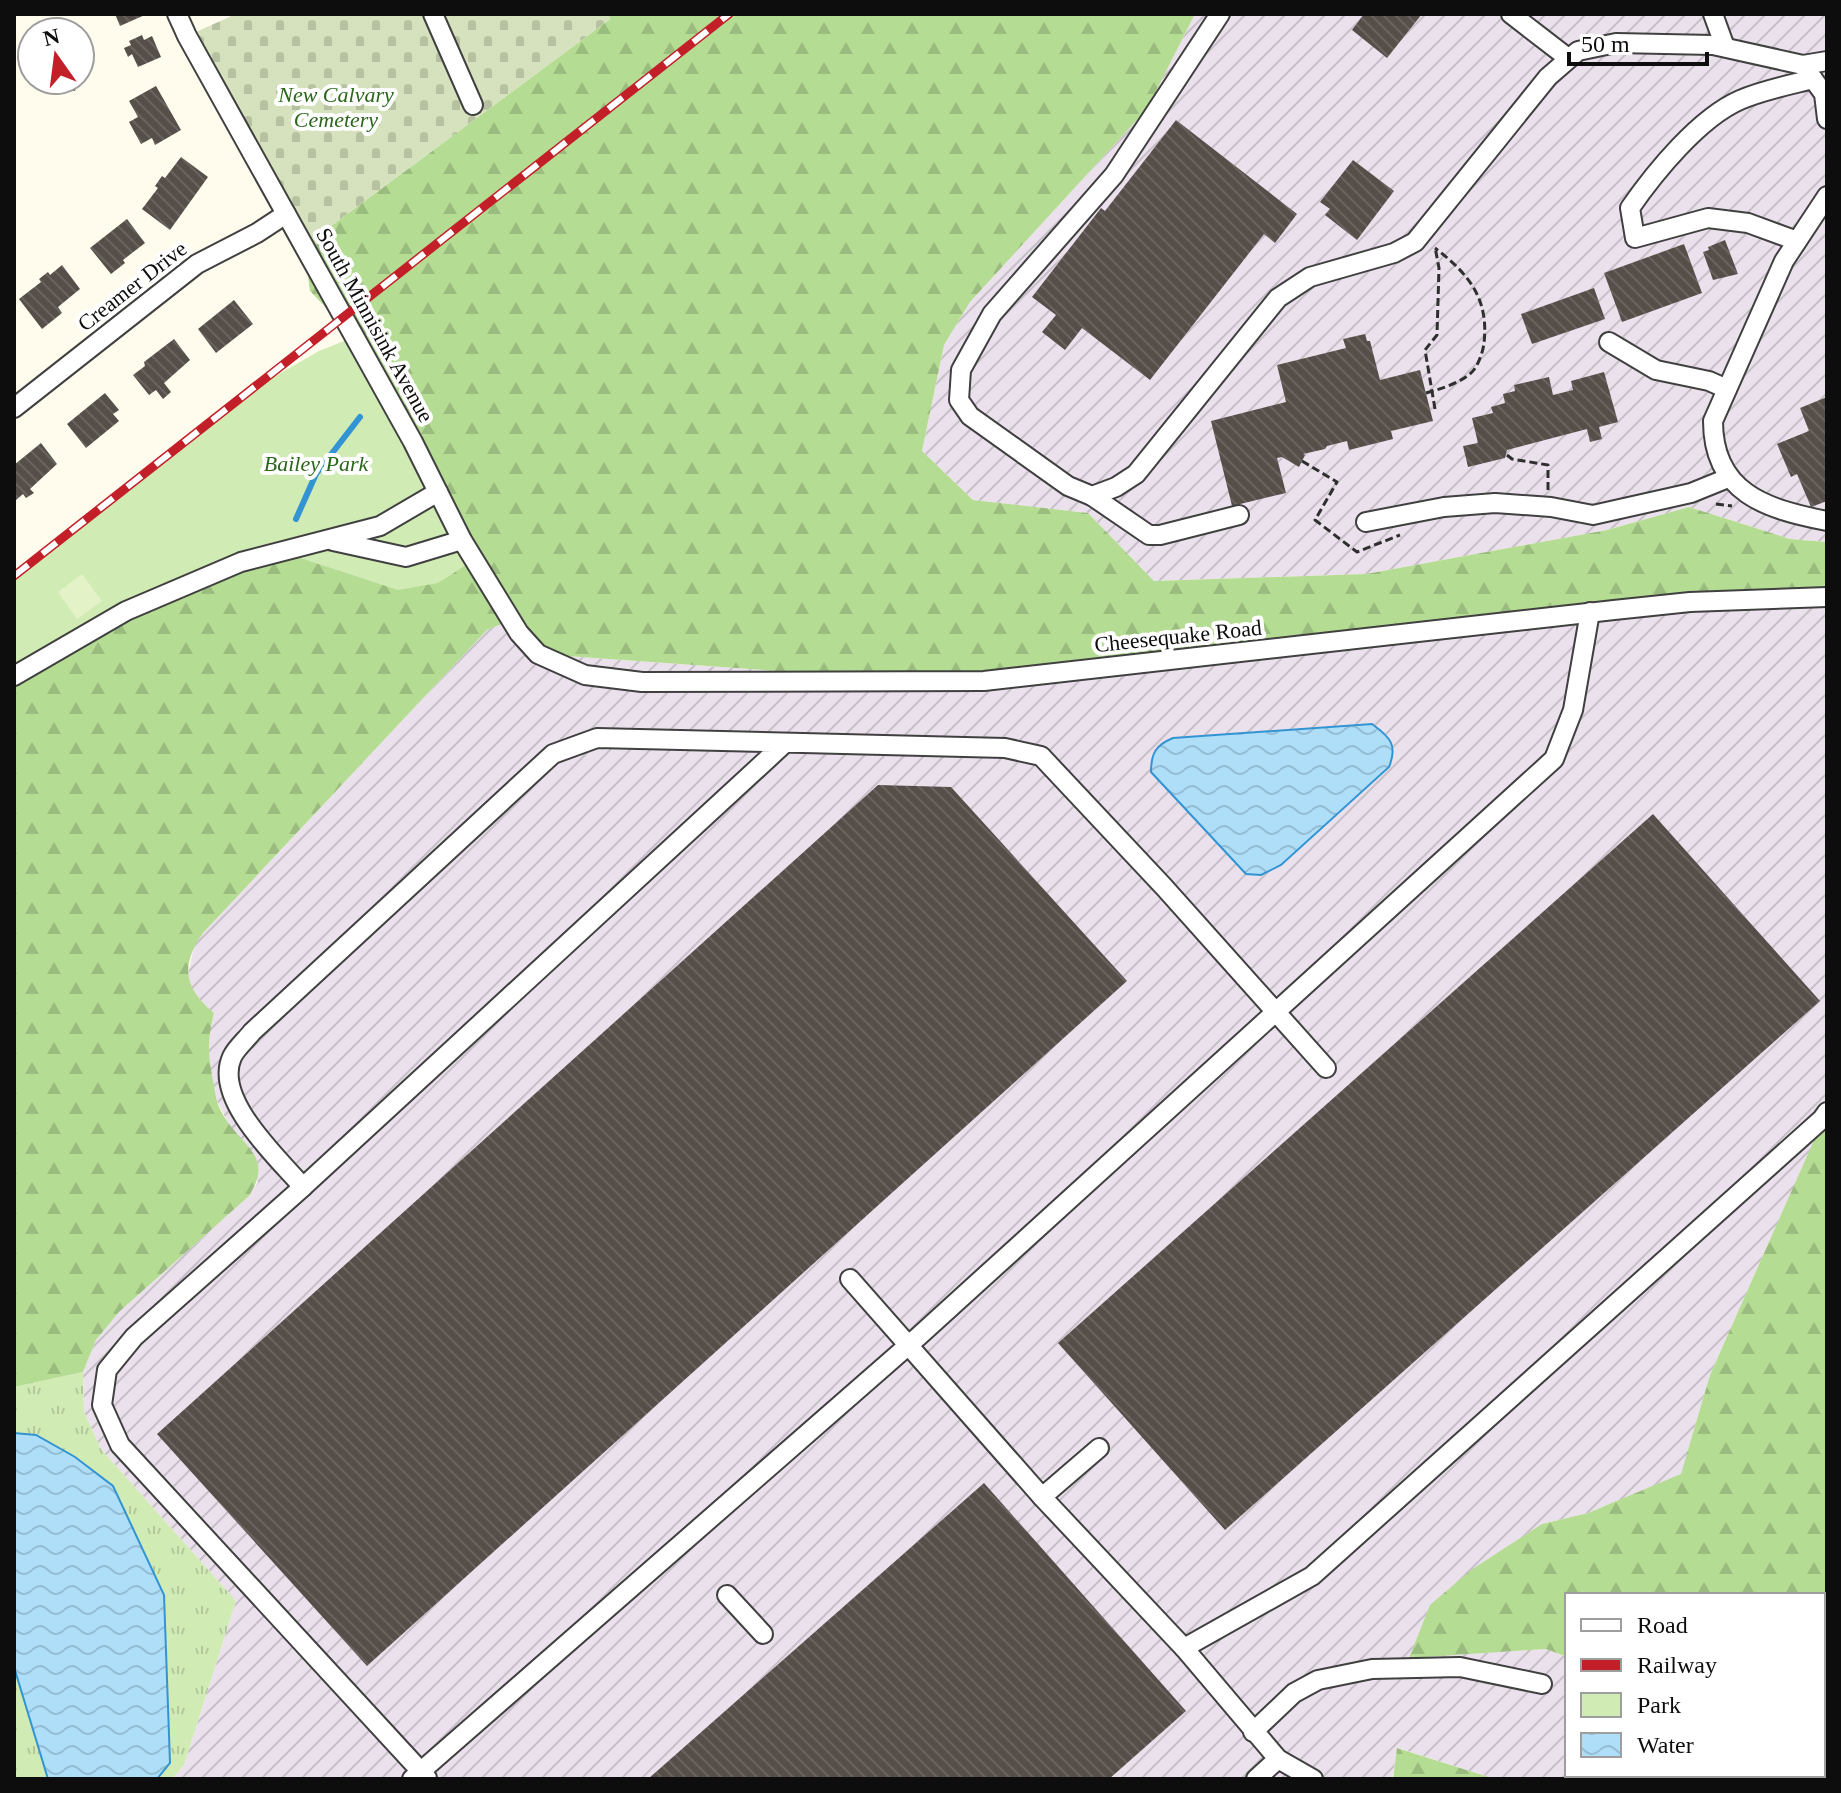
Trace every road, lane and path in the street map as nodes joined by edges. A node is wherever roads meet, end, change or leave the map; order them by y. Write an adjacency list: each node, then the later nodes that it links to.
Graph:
1 (177, 14): 13 (street, South Minnisink Avenue)
2 (433, 14): 10 (street)
3 (1220, 14): 25 (street)
4 (1511, 14): 7 (street)
5 (1713, 14): 6 (street)
6 (1725, 47): 7 (street); 9 (street)
7 (1568, 58): 14 (street)
8 (1827, 61): 9 (street)
9 (1808, 72): 11 (street); 15 (street)
10 (473, 105)
11 (1827, 119)
12 (1827, 196): 15 (street)
13 (286, 214): 20 (street, Creamer Drive); 24 (street, South Minnisink Avenue)
14 (1430, 223): 16 (path); 25 (street)
15 (1797, 241): 18 (street)
16 (1435, 248): 19 (path); 19 (path)
17 (1609, 342): 18 (street)
18 (1727, 389): 23 (street)
19 (1428, 393): 21 (path)
20 (14, 408)
21 (1435, 409)
22 (1507, 455): 26 (path)
23 (1728, 478): 28 (street); 29 (street)
24 (438, 492): 30 (street); 31 (street, South Minnisink Avenue)
25 (1092, 496): 27 (street)
26 (1548, 496)
27 (1239, 515)
28 (1827, 521)
29 (1366, 522)
30 (330, 540): 31 (street); 35 (street)
31 (462, 540): 34 (street, South Minnisink Avenue)
32 (1827, 597): 33 (street, Cheesequake Road)
33 (1590, 612): 34 (street, Cheesequake Road); 37 (street)
34 (538, 654)
35 (14, 676)
36 (785, 743): 37 (street); 40 (street); 40 (street)
37 (1275, 1013): 38 (street); 42 (street)
38 (1326, 1068)
39 (1827, 1112): 47 (street)
40 (303, 1187): 51 (street)
41 (850, 1279): 42 (street)
42 (908, 1346): 44 (street); 51 (street)
43 (1099, 1448): 44 (street)
44 (1042, 1497): 47 (street)
45 (727, 1595): 46 (street)
46 (763, 1634)
47 (1184, 1648): 49 (street)
48 (1542, 1684): 49 (street)
49 (1253, 1732): 50 (street)
50 (1278, 1759): 52 (street); 53 (street)
51 (420, 1776)
52 (1256, 1779)
53 (1313, 1779)

